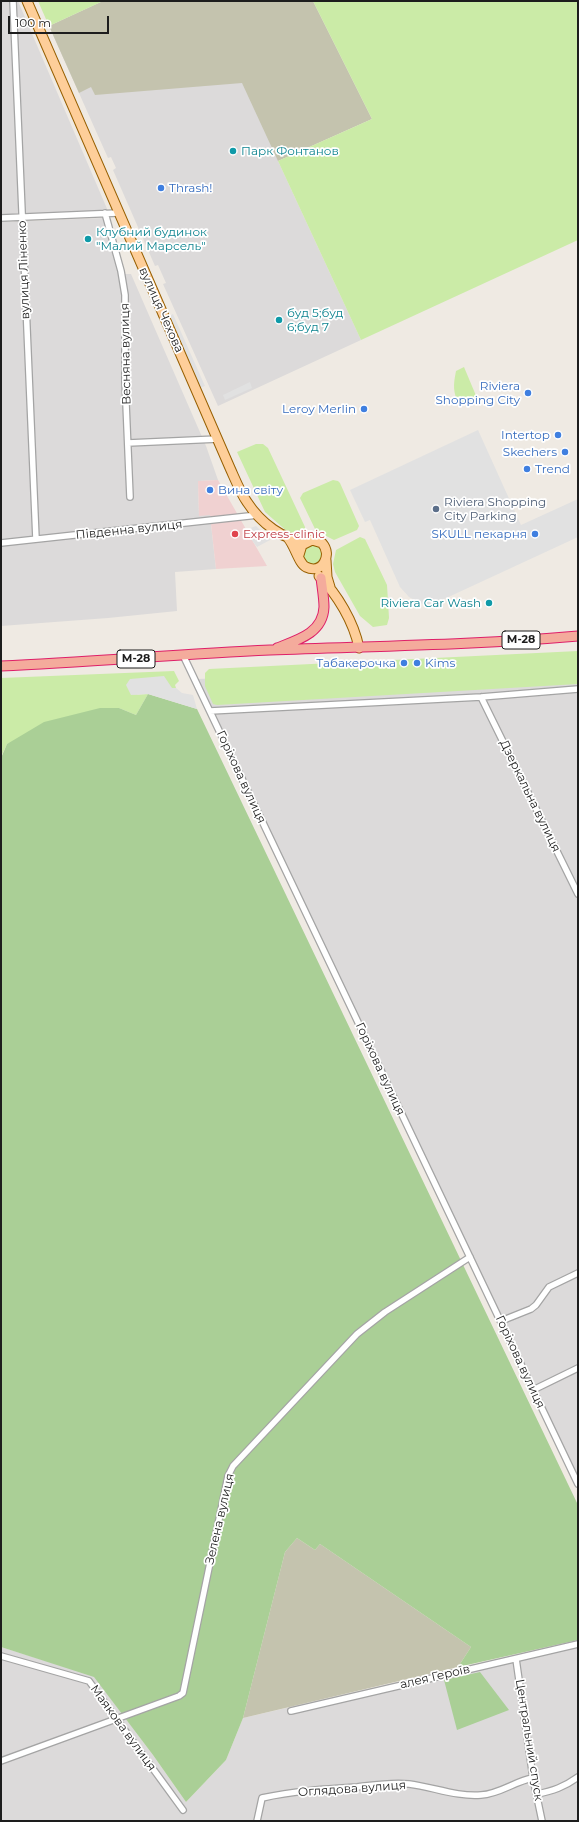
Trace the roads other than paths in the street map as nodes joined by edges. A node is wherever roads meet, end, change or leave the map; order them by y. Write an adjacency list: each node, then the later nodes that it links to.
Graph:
1 (13, 1): 5 (street, вулиця Ліненко)
2 (27, 1): 4 (main road, вулиця Чехова)
3 (105, 213): 4 (street); 5 (street); 8 (street, Весняна вулиця)
4 (118, 213): 7 (main road, вулиця Чехова)
5 (22, 217): 6 (street); 12 (street, вулиця Ліненко)
6 (1, 218)
7 (218, 439): 8 (street); 10 (main road, вулиця Чехова)
8 (128, 442): 9 (street, Весняна вулиця)
9 (130, 497)
10 (258, 515): 11 (main road, вулиця Чехова); 12 (street, Південна вулиця)
11 (288, 538): 13 (main road, вулиця Чехова); 15 (main road, вулиця Чехова)
12 (36, 539): 14 (street, Південна вулиця)
13 (308, 541): 15 (main road); 16 (main road)
14 (1, 543)
15 (298, 555): 17 (main road)
16 (326, 560): 17 (main road); 19 (main road)
17 (306, 567): 18 (main road)
18 (320, 578): 19 (main road); 22 (highway)
19 (333, 594): 21 (main road)
20 (578, 636): 21 (highway, М-28)
21 (359, 648): 22 (highway, М-28)
22 (270, 650): 23 (highway, М-28)
23 (183, 655): 24 (highway, М-28); 27 (street, Горіхова вулиця)
24 (1, 666)
25 (578, 690): 26 (street)
26 (481, 697): 27 (street); 28 (street, Дзеркальна вулиця)
27 (210, 711): 29 (street, Горіхова вулиця)
28 (578, 894)
29 (470, 1257): 31 (street, Горіхова вулиця); 39 (street, Зелена вулиця)
30 (578, 1273): 31 (street)
31 (501, 1321): 33 (street, Горіхова вулиця)
32 (578, 1368): 33 (street)
33 (533, 1390): 34 (street, Горіхова вулиця)
34 (578, 1482)
35 (578, 1644): 37 (street, алея Героїв)
36 (1, 1656): 39 (street, Маякова вулиця)
37 (516, 1659): 38 (street, алея Героїв); 42 (street, Центральний спуск)
38 (291, 1711)
39 (116, 1718): 40 (street, Зелена вулиця); 44 (street, Маякова вулиця)
40 (1, 1761)
41 (578, 1777): 43 (street)
42 (533, 1778): 43 (street, Центральний спуск); 45 (street, Оглядова вулиця)
43 (537, 1794): 46 (street, Центральний спуск)
44 (183, 1810)
45 (257, 1821)
46 (542, 1821)

